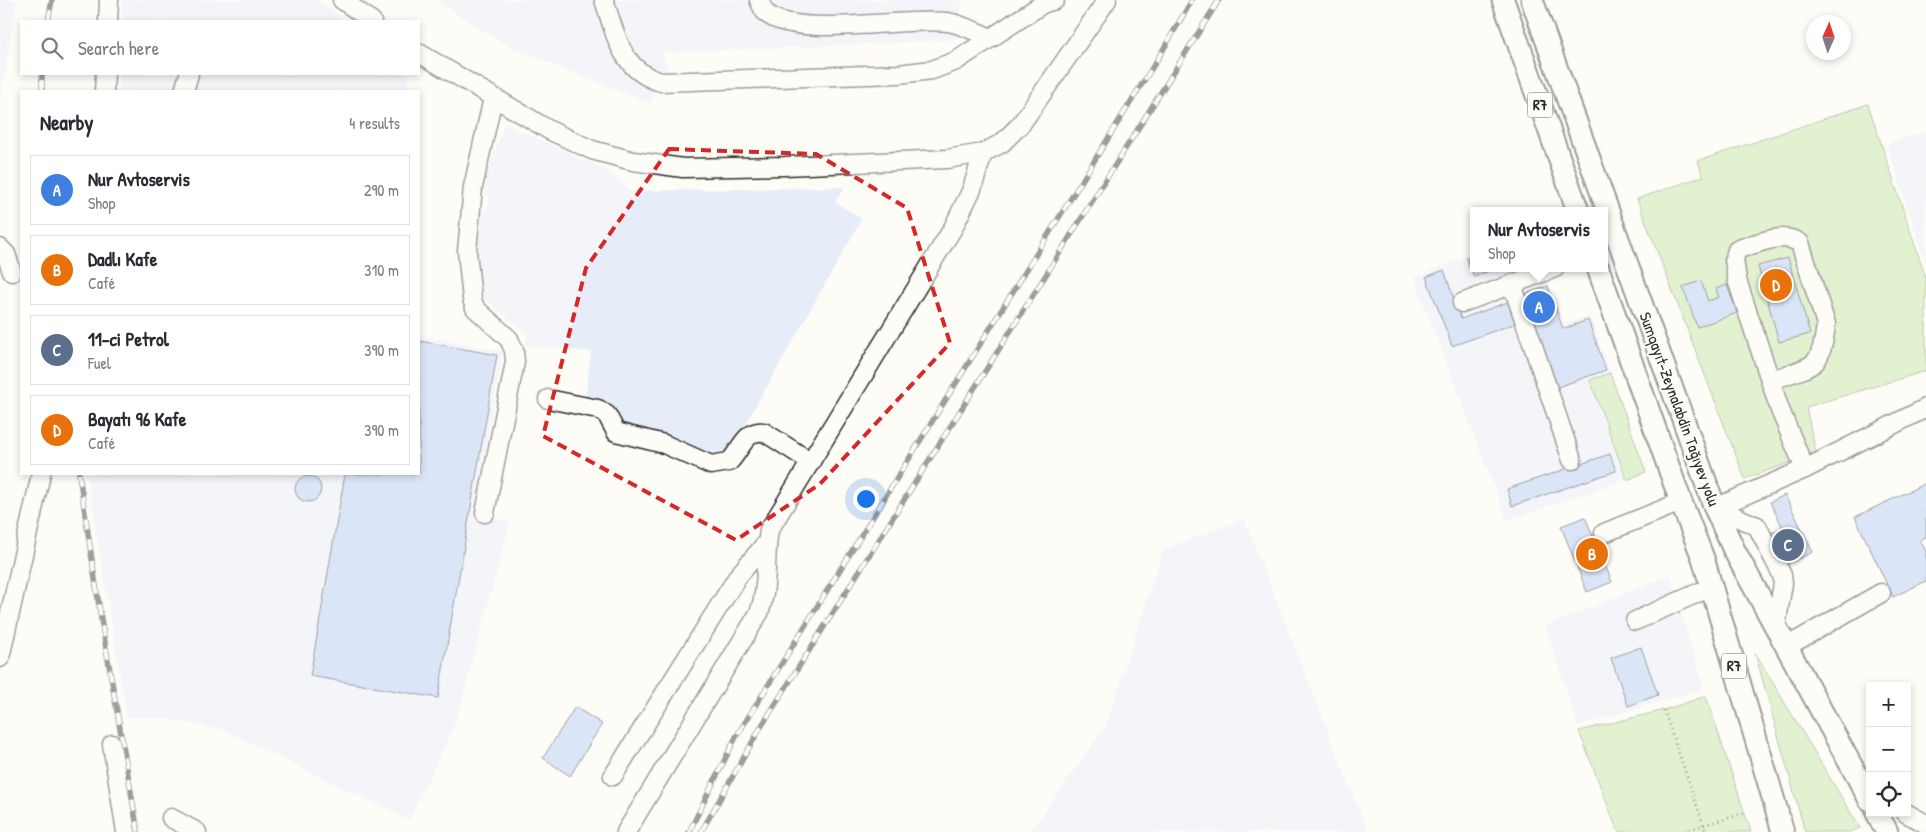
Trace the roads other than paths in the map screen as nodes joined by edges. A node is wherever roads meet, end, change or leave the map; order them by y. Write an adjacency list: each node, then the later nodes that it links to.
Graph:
1 (109, 0): 9 (street)
2 (342, 0): 10 (street)
3 (604, 0): 11 (street)
4 (759, 0): 11 (street)
5 (1055, 0): 11 (street)
6 (1104, 0): 18 (street)
7 (1503, 0): 19 (main road, R7)
8 (1532, 0): 20 (main road, Sumqayıt-Zeynalabdin Tağıyev yolu / R7)
9 (108, 20)
10 (371, 20)
11 (991, 38)
12 (420, 54): 17 (street)
13 (105, 75): 15 (street)
14 (189, 75): 16 (street)
15 (104, 90)
16 (184, 90)
17 (494, 98): 18 (street); 37 (street)
18 (983, 153): 32 (street)
19 (1577, 207)
20 (1607, 207)
21 (1608, 211): 36 (main road, Sumqayıt-Zeynalabdin Tağıyev yolu / R7)
22 (0, 248): 23 (street)
23 (11, 272)
24 (1544, 272): 26 (street)
25 (1599, 272): 35 (main road, Sumqayıt-Zeynalabdin Tağıyev yolu / R7)
26 (1512, 284): 27 (street); 31 (street)
27 (1462, 303)
28 (1770, 380): 28 (street); 33 (street)
29 (548, 399): 32 (street)
30 (1926, 408): 33 (street)
31 (1572, 460)
32 (811, 462): 39 (street)
33 (1805, 469): 36 (street)
34 (41, 475): 45 (street)
35 (1681, 502): 38 (street); 40 (main road, Sumqayıt-Zeynalabdin Tağıyev yolu / R7)
36 (1715, 508): 43 (main road, Sumqayıt-Zeynalabdin Tağıyev yolu / R7); 43 (street)
37 (485, 513)
38 (1604, 533)
39 (767, 542): 47 (street); 55 (street)
40 (1711, 587): 42 (street); 56 (main road, Sumqayıt-Zeynalabdin Tağıyev yolu / R7)
41 (1881, 593): 44 (street)
42 (1635, 621)
43 (1776, 627): 44 (main road, Sumqayıt-Zeynalabdin Tağıyev yolu / R7)
44 (1786, 647): 48 (main road, Sumqayıt-Zeynalabdin Tağıyev yolu / R7)
45 (0, 658)
46 (112, 744): 53 (street)
47 (613, 776)
48 (1866, 791)
49 (1911, 816): 52 (street)
50 (1879, 817): 57 (main road)
51 (171, 818): 54 (street)
52 (1926, 824)
53 (126, 832)
54 (197, 832)
55 (626, 832)
56 (1783, 832)
57 (1887, 832)

